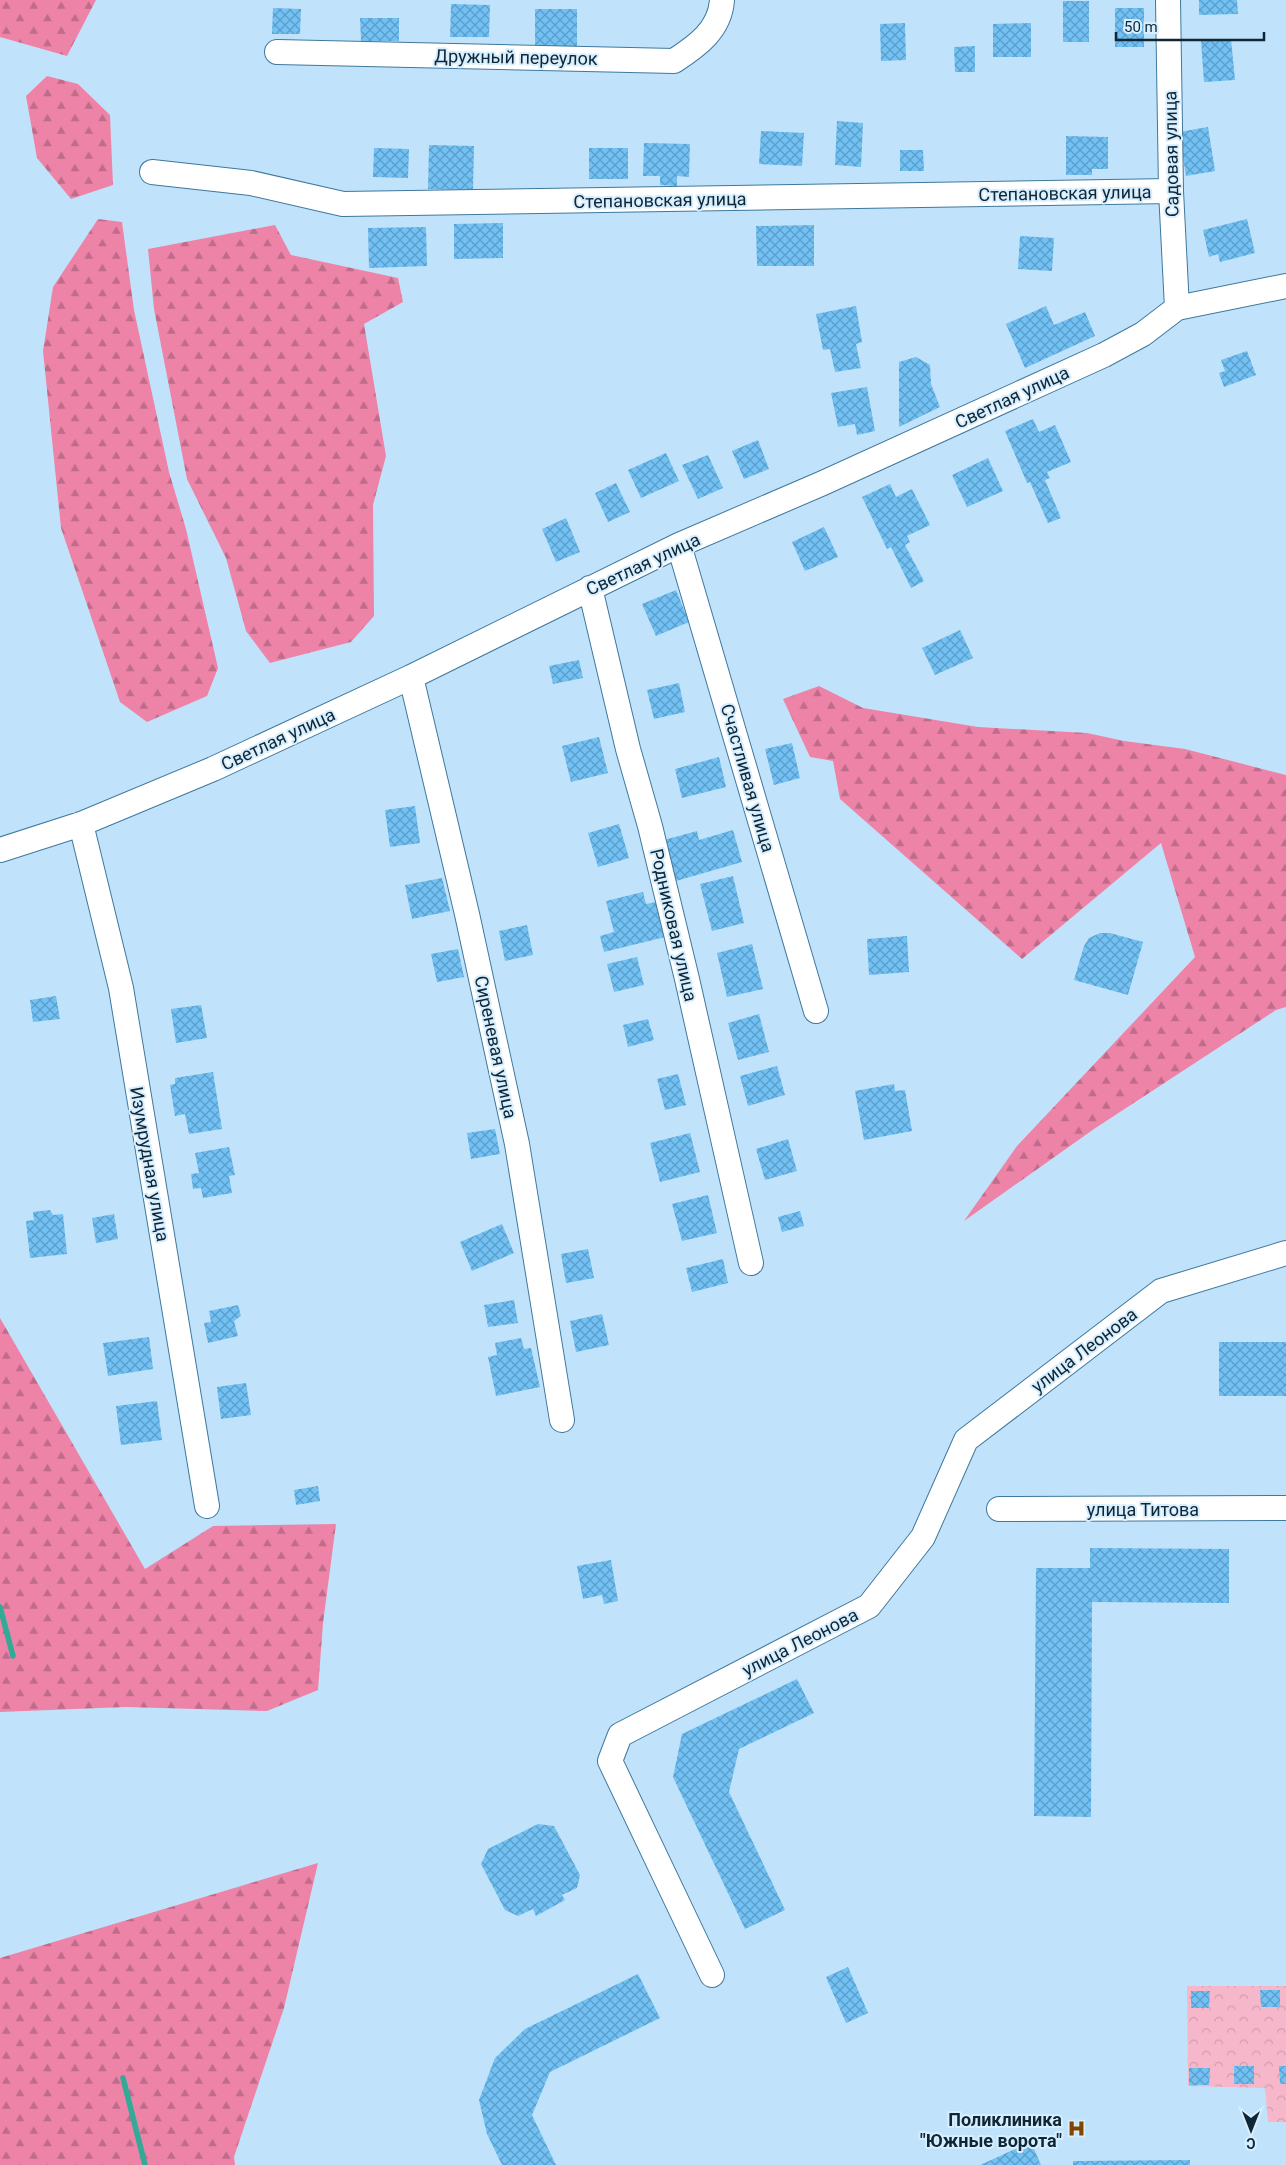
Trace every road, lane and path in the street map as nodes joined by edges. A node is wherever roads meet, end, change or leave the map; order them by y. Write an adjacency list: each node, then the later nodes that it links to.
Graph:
1 (722, 0): 3 (street, Дружный переулок)
2 (1168, 0): 5 (street, Садовая улица)
3 (277, 52)
4 (152, 172): 5 (street, Степановская улица)
5 (1171, 191): 7 (street, Садовая улица)
6 (1286, 286): 7 (street, Светлая улица)
7 (1177, 308): 8 (street, Светлая улица)
8 (679, 545): 9 (street, Светлая улица); 13 (street, Счастливая улица)
9 (590, 588): 10 (street, Светлая улица); 15 (street, Родниковая улица)
10 (411, 677): 11 (street, Светлая улица); 16 (street, Сиреневая улица)
11 (80, 824): 12 (street, Светлая улица); 17 (street, Изумрудная улица)
12 (0, 850)
13 (816, 1011)
14 (1286, 1253): 20 (street, улица Леонова)
15 (751, 1264)
16 (562, 1420)
17 (207, 1506)
18 (1286, 1508): 19 (street, улица Титова)
19 (999, 1509)
20 (712, 1975)

